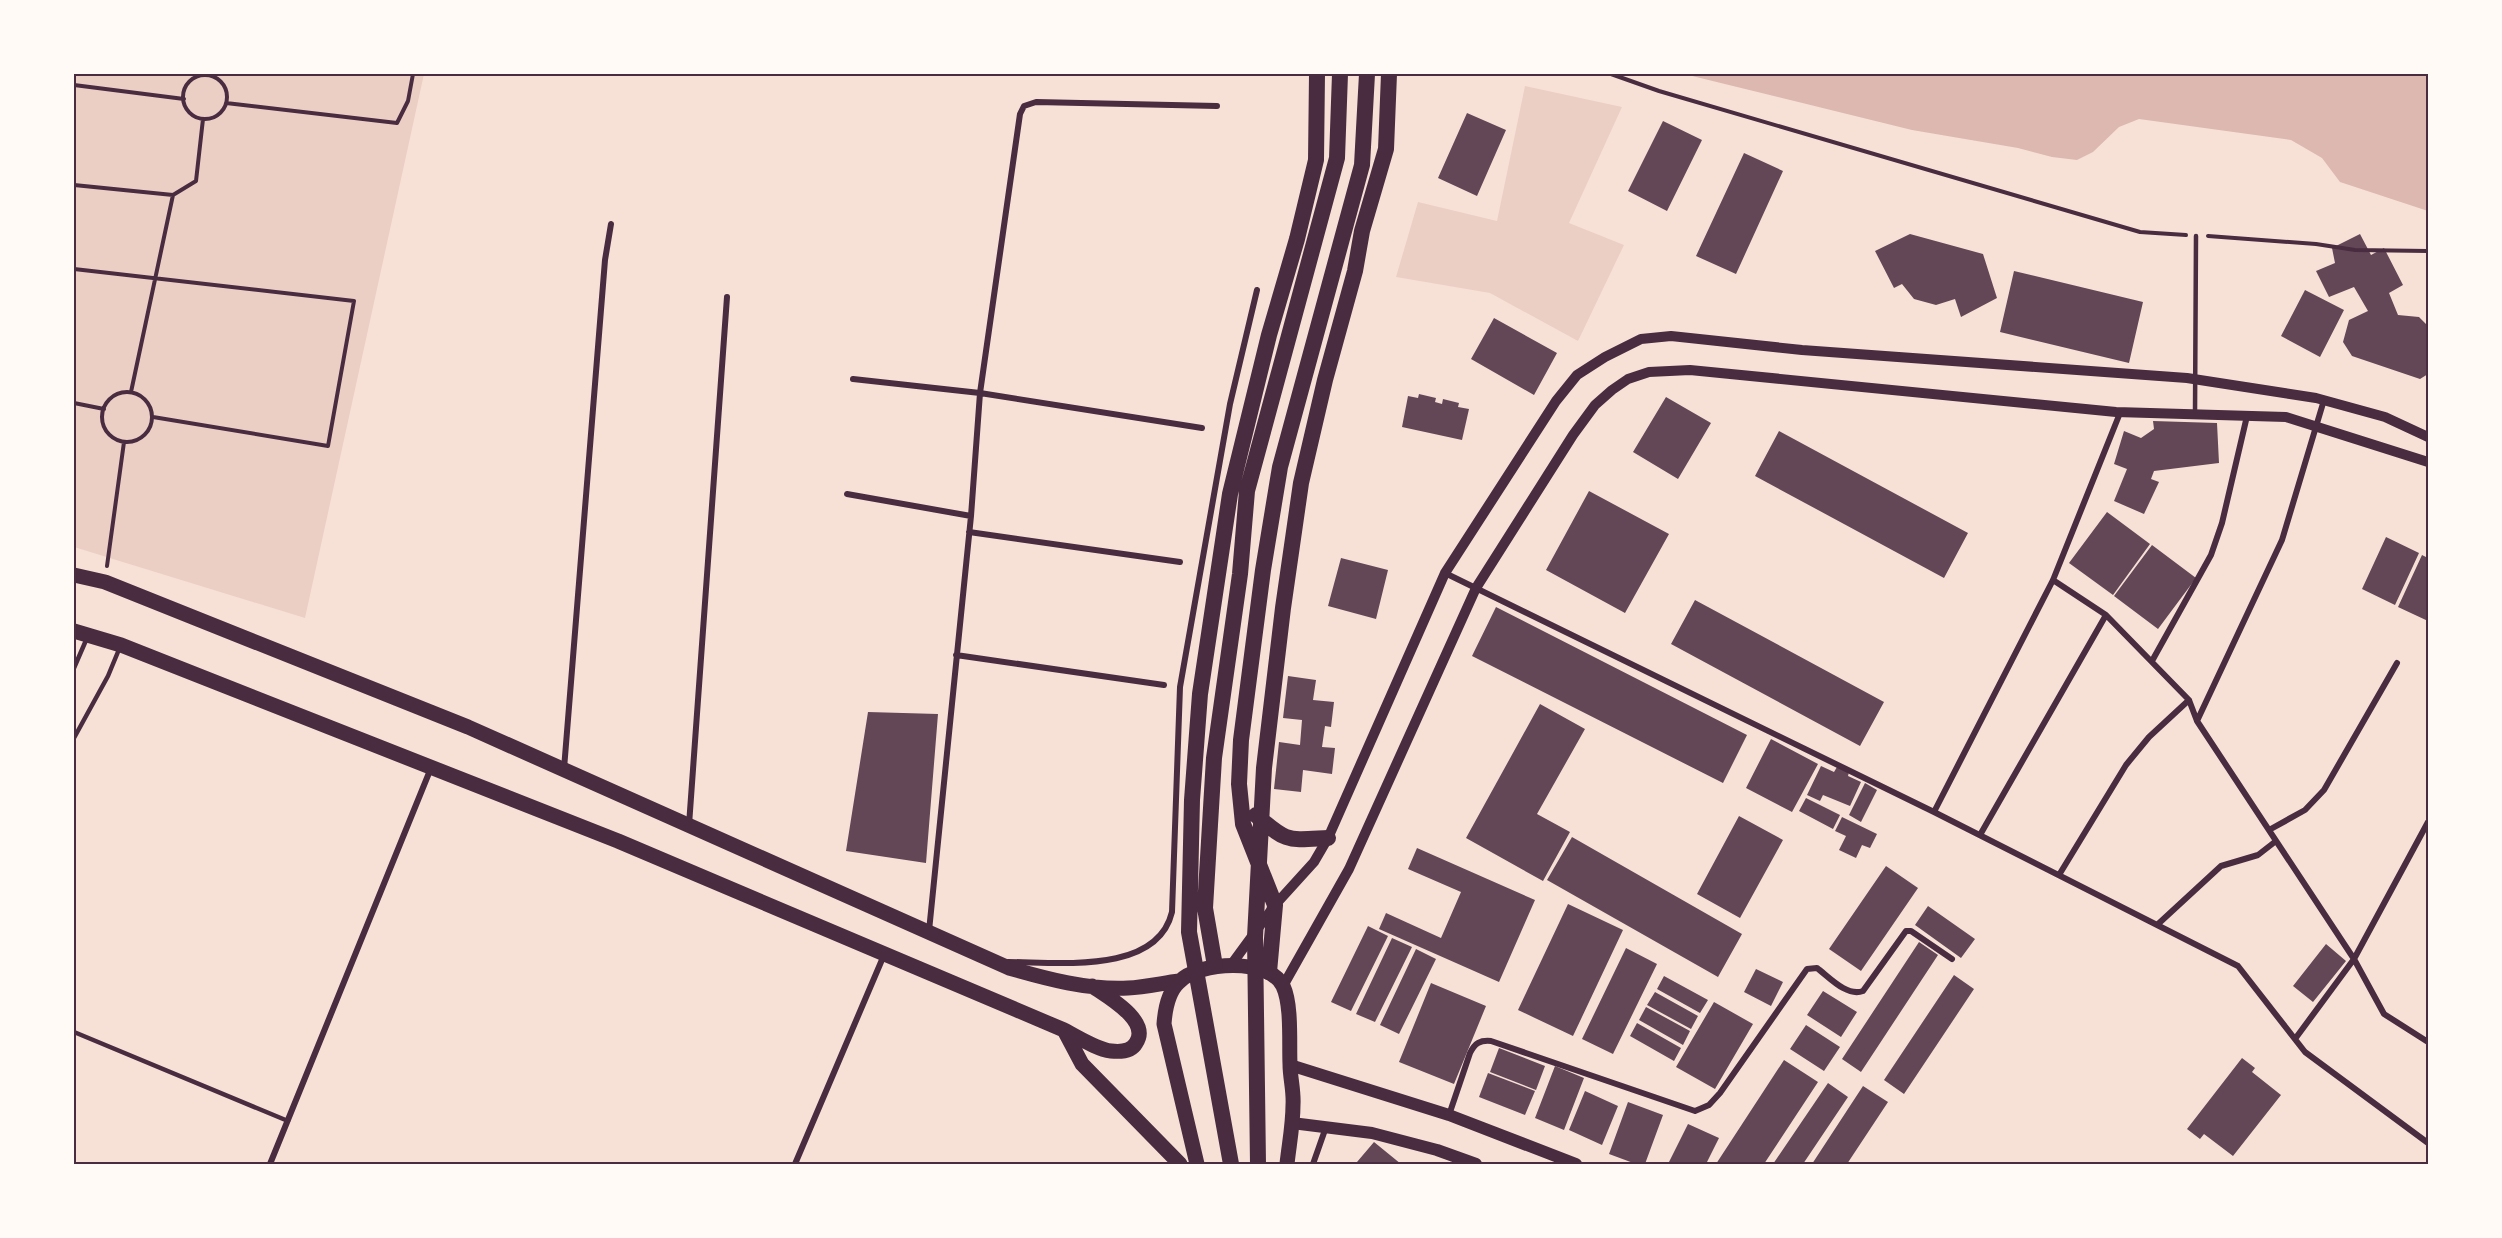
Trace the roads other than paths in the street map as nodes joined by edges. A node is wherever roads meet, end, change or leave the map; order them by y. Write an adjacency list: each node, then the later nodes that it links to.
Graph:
1 (1317, 74): 77 (highway)
2 (1340, 74): 58 (highway)
3 (1367, 74): 42 (highway)
4 (1389, 74): 78 (highway)
5 (1217, 106): 12 (street)
6 (611, 224): 41 (street)
7 (2196, 236): 11 (lane)
8 (1257, 290): 57 (street)
9 (727, 297): 45 (street)
10 (853, 379): 12 (street)
11 (2195, 379): 13 (street); 15 (lane); 25 (street)
12 (980, 393): 18 (street); 22 (street)
13 (2324, 400): 17 (street); 19 (street)
14 (2120, 413): 15 (street); 27 (street); 28 (street)
15 (2195, 414): 16 (street)
16 (2247, 415): 17 (street); 33 (street)
17 (2318, 426): 20 (street); 38 (street)
18 (1202, 428)
19 (2428, 437)
20 (2428, 462)
21 (847, 494): 22 (street)
22 (971, 516): 23 (street)
23 (969, 532): 24 (street); 32 (street)
24 (1180, 562)
25 (1445, 573): 28 (street); 48 (street)
26 (74, 575): 41 (main road)
27 (2054, 580): 29 (street); 43 (street)
28 (1476, 588): 43 (street); 62 (street)
29 (2106, 615): 33 (street); 47 (street)
30 (81, 632): 31 (main road); 35 (lane)
31 (121, 645): 39 (lane); 40 (main road)
32 (956, 655): 36 (street); 53 (street)
33 (2152, 661): 37 (street)
34 (2397, 663): 46 (street)
35 (74, 668)
36 (1164, 685)
37 (2189, 700): 38 (street); 50 (street)
38 (2197, 721): 46 (street)
39 (74, 738)
40 (431, 767): 54 (main road); 69 (street)
41 (564, 770): 45 (main road)
42 (1239, 784): 48 (highway); 51 (highway)
43 (1934, 812): 47 (street)
44 (2428, 822): 56 (street)
45 (689, 825): 53 (main road)
46 (2269, 830): 49 (street)
47 (1980, 835): 50 (street)
48 (1328, 838): 51 (street)
49 (2276, 841): 52 (street); 56 (street)
50 (2059, 875): 52 (street)
51 (1275, 904): 58 (street); 59 (highway)
52 (2157, 925): 65 (street)
53 (929, 932): 57 (main road)
54 (885, 954): 63 (main road); 74 (street)
55 (1952, 959): 68 (street)
56 (2354, 959): 65 (street); 66 (street)
57 (996, 962): 61 (main road)
58 (1222, 965): 59 (main road); 60 (main road)
59 (1269, 972): 62 (main road)
60 (1179, 981): 61 (main road); 76 (main road)
61 (1092, 986): 63 (main road)
62 (1283, 986): 67 (main road)
63 (1064, 1030): 75 (main road)
64 (74, 1032): 69 (lane)
65 (2295, 1039): 72 (street)
66 (2428, 1042)
67 (1290, 1065): 68 (main road); 70 (main road)
68 (1449, 1115): 82 (main road)
69 (288, 1121): 73 (street)
70 (1292, 1123): 71 (main road); 79 (main road)
71 (1326, 1127): 80 (street); 81 (main road)
72 (2428, 1143)
73 (270, 1164)
74 (795, 1164)
75 (1180, 1164)
76 (1197, 1164)
77 (1231, 1164)
78 (1258, 1164)
79 (1287, 1164)
80 (1313, 1164)
81 (1476, 1164)
82 (1576, 1164)

